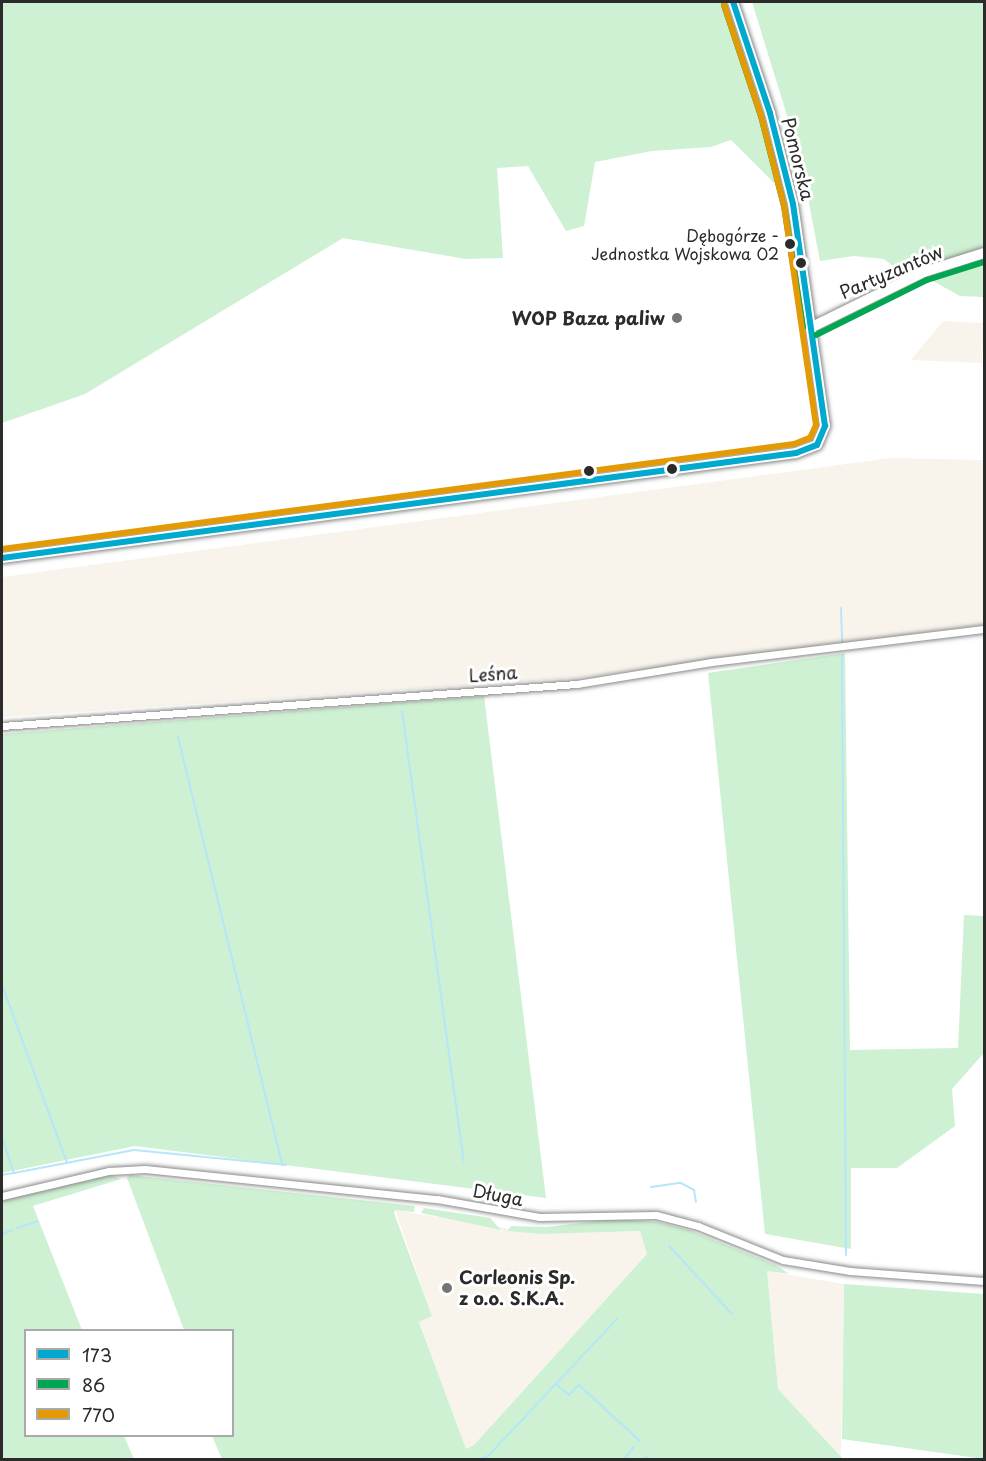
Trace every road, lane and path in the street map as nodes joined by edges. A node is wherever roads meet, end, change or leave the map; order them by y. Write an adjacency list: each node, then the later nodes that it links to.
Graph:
1 (733, 2): 3 (street, Pomorska)
2 (984, 254): 3 (street, Partyzantów)
3 (812, 327): 4 (street, Pomorska)
4 (2, 558)
5 (984, 629): 6 (street, Leśna)
6 (2, 726)
7 (2, 1196): 8 (street, Długa)
8 (984, 1281)

